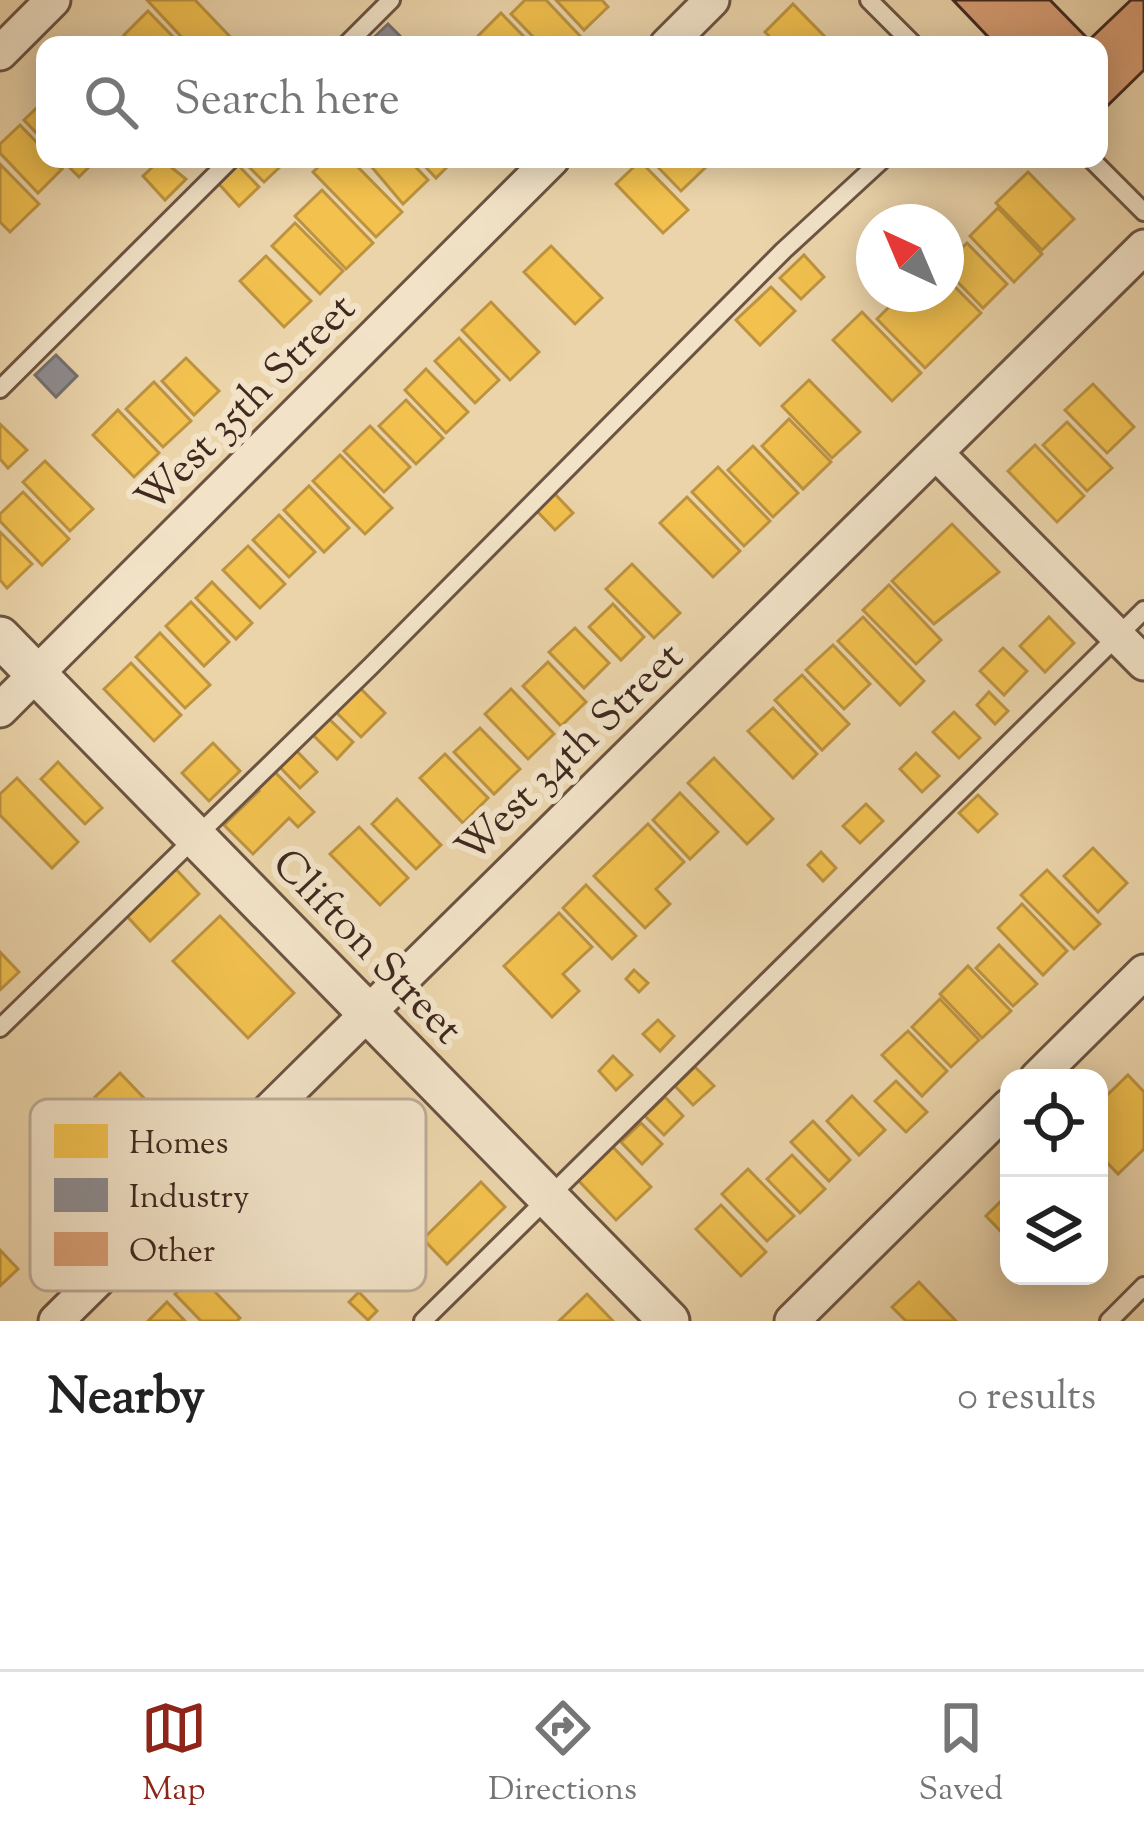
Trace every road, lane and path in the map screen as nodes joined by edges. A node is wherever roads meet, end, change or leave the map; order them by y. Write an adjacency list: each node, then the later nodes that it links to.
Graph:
1 (53, 0): 8 (street)
2 (392, 0): 5 (lane)
3 (869, 0): 7 (lane)
4 (702, 3): 6 (street)
5 (355, 36)
6 (674, 36)
7 (905, 36)
8 (0, 53)
9 (222, 168): 15 (lane)
10 (543, 168): 21 (street, West 35th Street)
11 (873, 168): 23 (lane)
12 (1100, 168): 13 (lane)
13 (1144, 212)
14 (1144, 247): 16 (street, West 34th Street)
15 (0, 388)
16 (936, 453): 19 (street); 25 (street, West 34th Street)
17 (1144, 610): 19 (lane)
18 (0, 637): 21 (street, Clifton Street)
19 (1118, 637): 20 (street); 30 (lane)
20 (1144, 664)
21 (36, 674): 22 (street, West 35th Street); 23 (street, Clifton Street)
22 (0, 710)
23 (195, 835): 25 (street, Clifton Street); 26 (lane)
24 (1144, 972): 27 (street)
25 (367, 1012): 28 (street, West 34th Street); 30 (street, Clifton Street)
26 (0, 1028)
27 (1046, 1069)
28 (279, 1099)
29 (1000, 1115): 36 (street)
30 (548, 1197): 34 (lane); 35 (street, Clifton Street)
31 (1144, 1286): 37 (lane)
32 (86, 1291): 33 (street, West 34th Street)
33 (56, 1321)
34 (423, 1321)
35 (669, 1321)
36 (792, 1321)
37 (1109, 1321)

